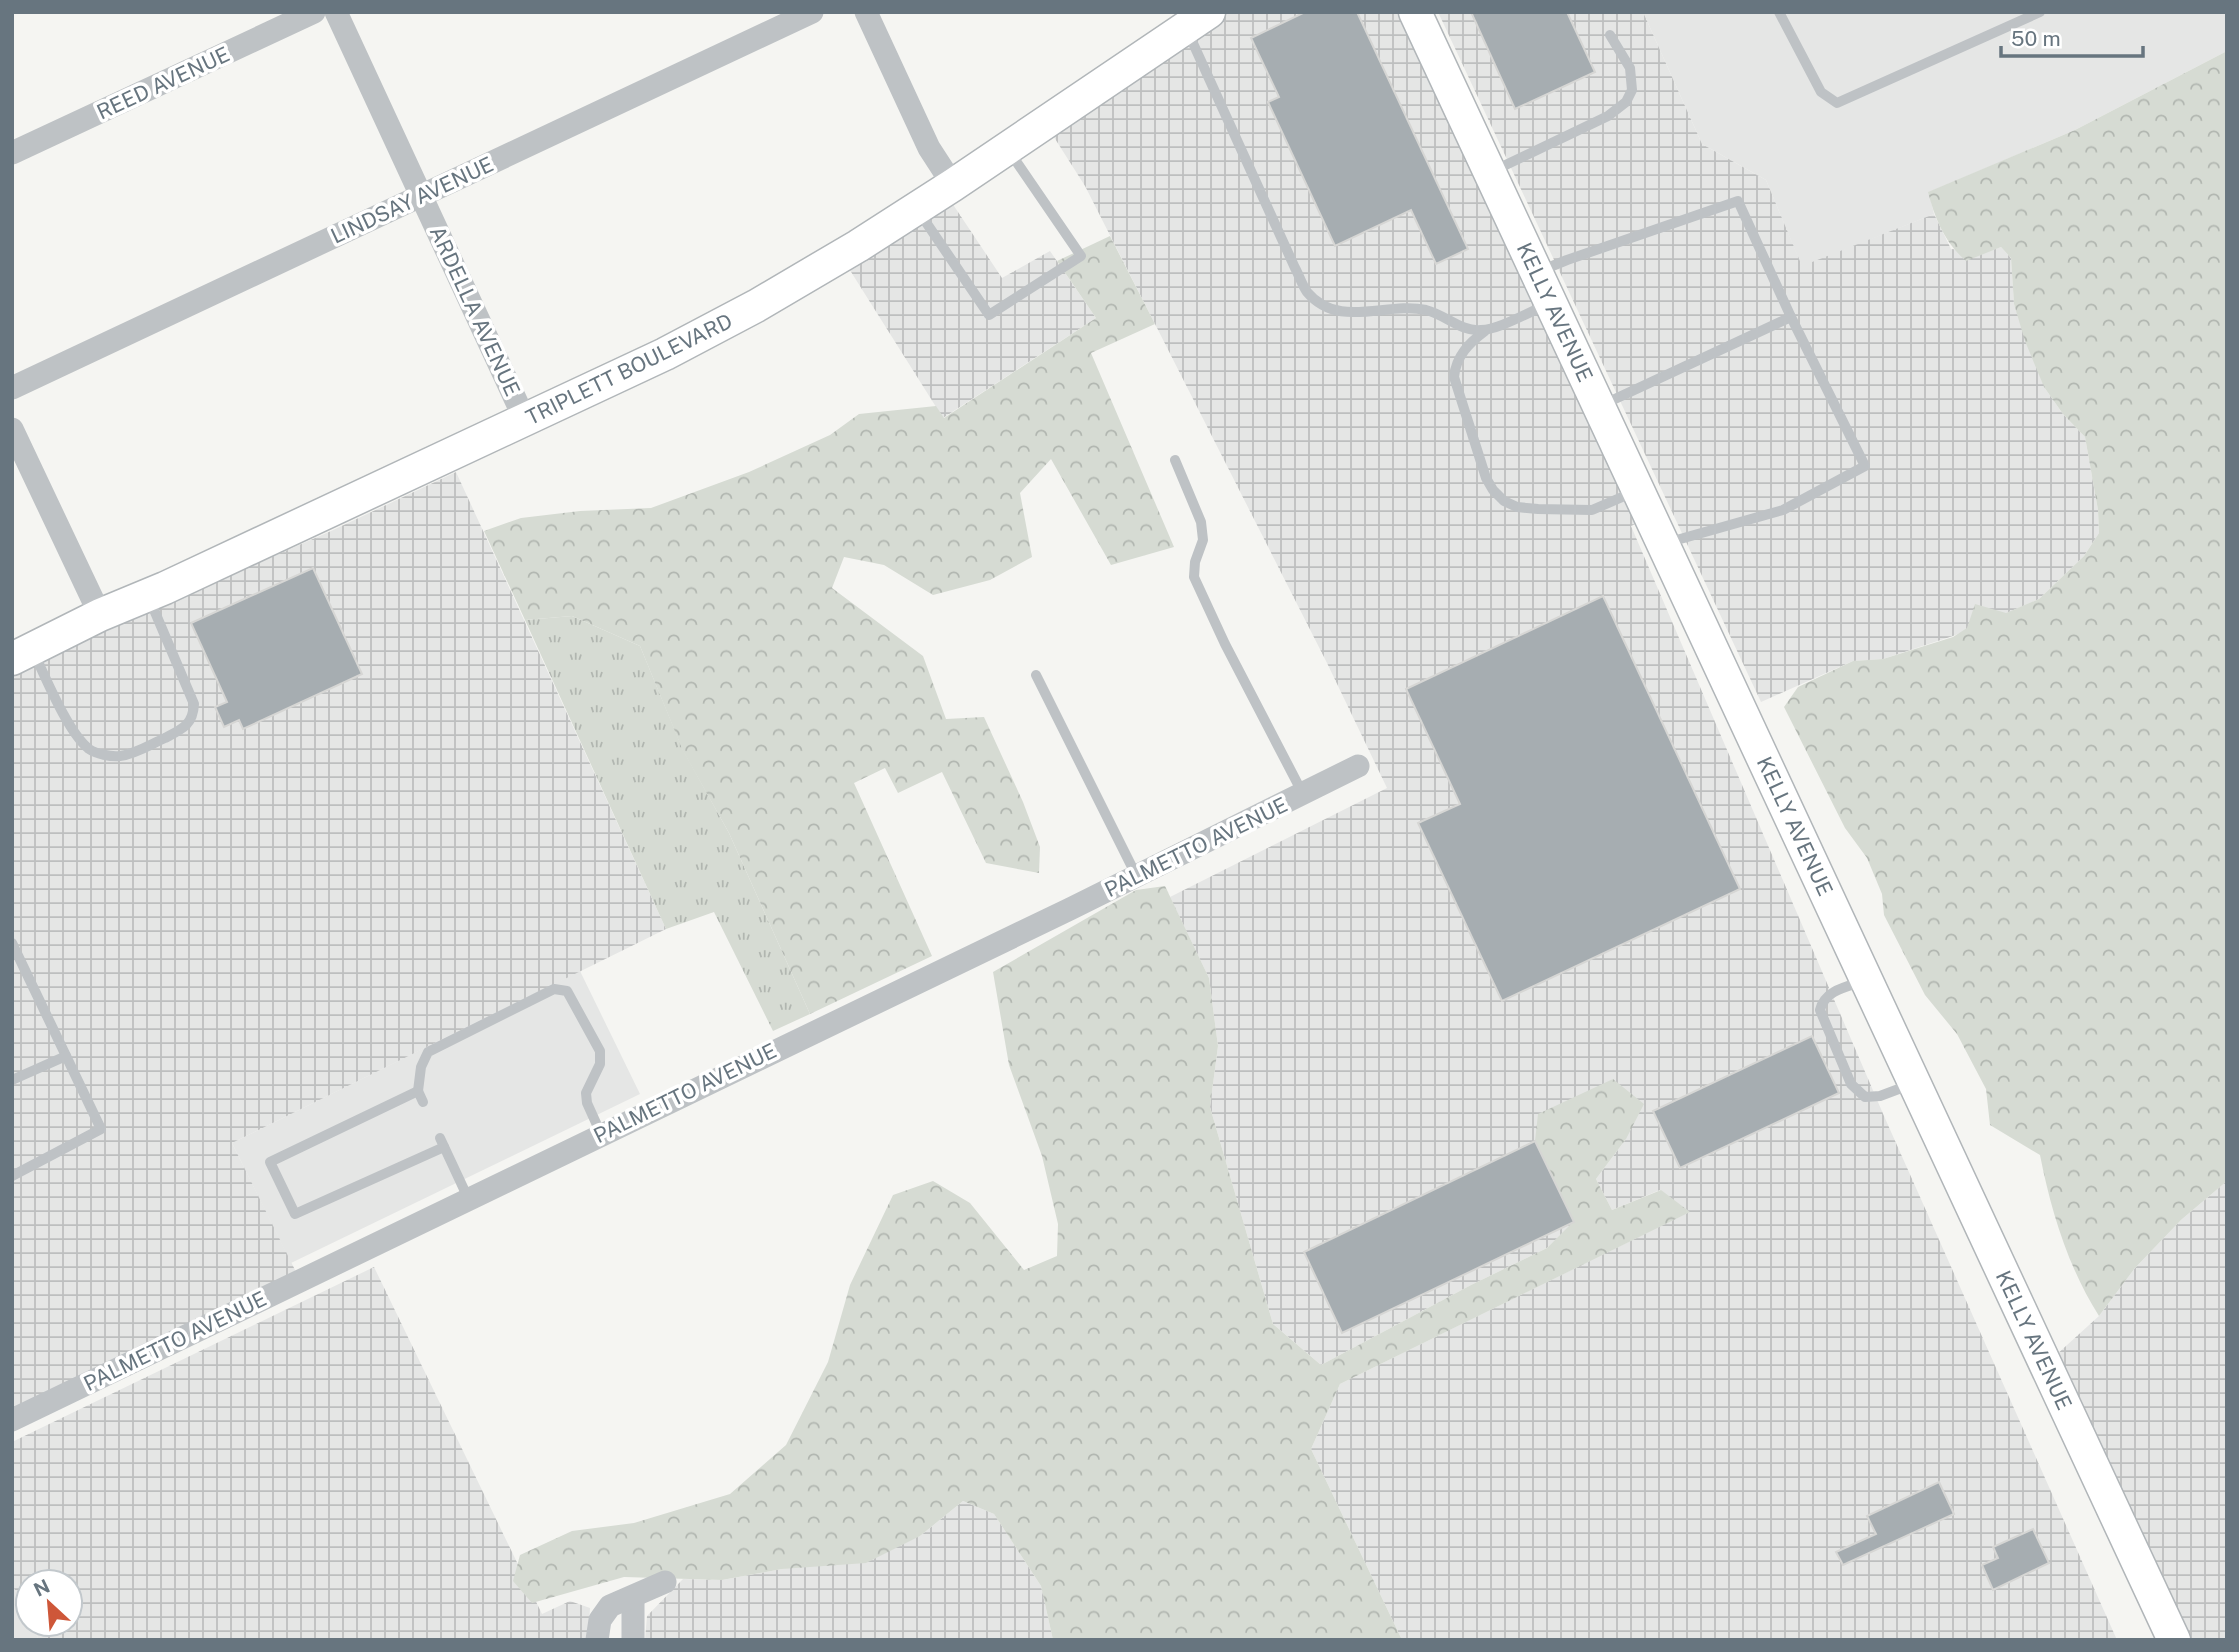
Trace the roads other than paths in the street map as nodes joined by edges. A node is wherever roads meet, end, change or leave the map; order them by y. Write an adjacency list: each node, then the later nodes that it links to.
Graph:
1 (314, 12): 11 (street, REED AVENUE)
2 (335, 12): 14 (street, ARDELLA AVENUE)
3 (811, 12): 14 (street, LINDSAY AVENUE)
4 (866, 12): 13 (street)
5 (1415, 12): 12 (main road, KELLY AVENUE)
6 (1779, 12): 7 (lane)
7 (2040, 12)
8 (1197, 20): 10 (main road, TRIPLETT BOULEVARD); 19 (lane)
9 (1611, 35): 12 (lane)
10 (1007, 149): 13 (main road, TRIPLETT BOULEVARD); 15 (lane)
11 (12, 153)
12 (1490, 172): 16 (main road, KELLY AVENUE)
13 (953, 186): 15 (main road, TRIPLETT BOULEVARD)
14 (422, 195): 20 (street, LINDSAY AVENUE); 22 (street, ARDELLA AVENUE)
15 (917, 208): 22 (main road, TRIPLETT BOULEVARD)
16 (1537, 273): 17 (main road, KELLY AVENUE); 18 (lane)
17 (1551, 303): 19 (lane); 21 (main road, KELLY AVENUE)
18 (1791, 317): 21 (lane); 26 (lane)
19 (1486, 330): 25 (lane)
20 (12, 388)
21 (1599, 406): 25 (main road, KELLY AVENUE)
22 (525, 420): 27 (main road, TRIPLETT BOULEVARD)
23 (12, 429): 28 (street)
24 (1175, 460): 32 (lane)
25 (1638, 490): 26 (main road, KELLY AVENUE)
26 (1663, 544): 35 (main road, KELLY AVENUE)
27 (148, 596): 28 (main road, TRIPLETT BOULEVARD); 29 (lane)
28 (100, 615): 29 (main road, TRIPLETT BOULEVARD)
29 (22, 654)
30 (1036, 675): 33 (lane)
31 (1358, 766): 32 (street, PALMETTO AVENUE)
32 (1303, 794): 33 (street, PALMETTO AVENUE)
33 (1136, 875): 39 (street, PALMETTO AVENUE)
34 (12, 943): 36 (lane)
35 (1866, 980): 38 (main road, KELLY AVENUE); 38 (lane)
36 (66, 1056): 37 (lane); 40 (lane)
37 (12, 1080)
38 (1914, 1083): 47 (main road, KELLY AVENUE)
39 (601, 1134): 41 (street, PALMETTO AVENUE); 41 (lane)
40 (12, 1176)
41 (468, 1199): 42 (street, PALMETTO AVENUE)
42 (12, 1420)
43 (665, 1582): 44 (street)
44 (633, 1597): 45 (street); 46 (street)
45 (597, 1640)
46 (633, 1640)
47 (2174, 1640)

